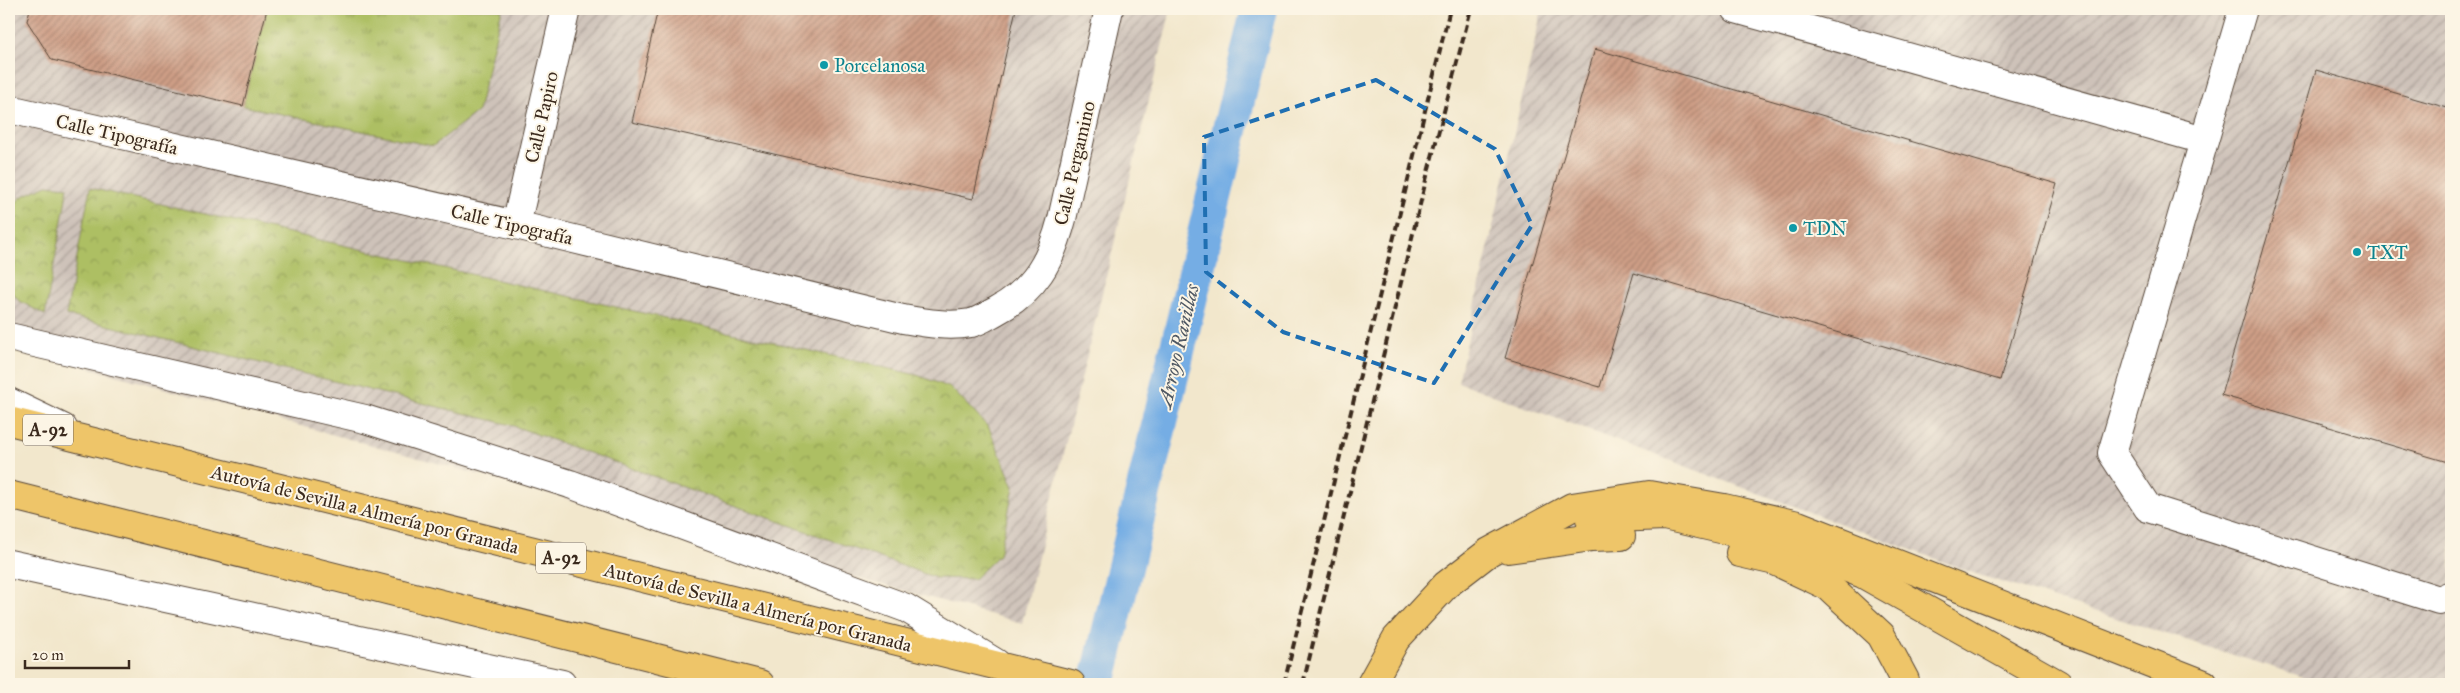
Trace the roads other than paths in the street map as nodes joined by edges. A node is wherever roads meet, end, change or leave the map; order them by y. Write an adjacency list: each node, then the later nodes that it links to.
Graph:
1 (566, 9): 7 (street, Calle Papiro)
2 (1110, 9): 8 (street, Calle Pergamino)
3 (1736, 9): 6 (street)
4 (2243, 9): 6 (street)
5 (9, 109): 7 (street, Calle Tipografía)
6 (2204, 140): 16 (street)
7 (516, 225): 8 (street, Calle Tipografía)
8 (1011, 303)
9 (9, 337): 17 (street)
10 (9, 402): 12 (street)
11 (9, 421): 12 (highway, Autovía de Sevilla a Almería por Granada / A-92)
12 (86, 440): 17 (highway, Autovía de Sevilla a Almería por Granada / A-92)
13 (9, 495): 19 (highway)
14 (1489, 552): 21 (highway); 22 (highway); 23 (highway); 24 (highway)
15 (9, 564): 18 (street)
16 (2451, 595)
17 (1004, 668): 20 (highway, Autovía de Sevilla a Almería por Granada / A-92)
18 (562, 684)
19 (760, 684)
20 (1071, 684)
21 (1371, 684)
22 (1905, 684)
23 (2058, 684)
24 (2204, 684)

